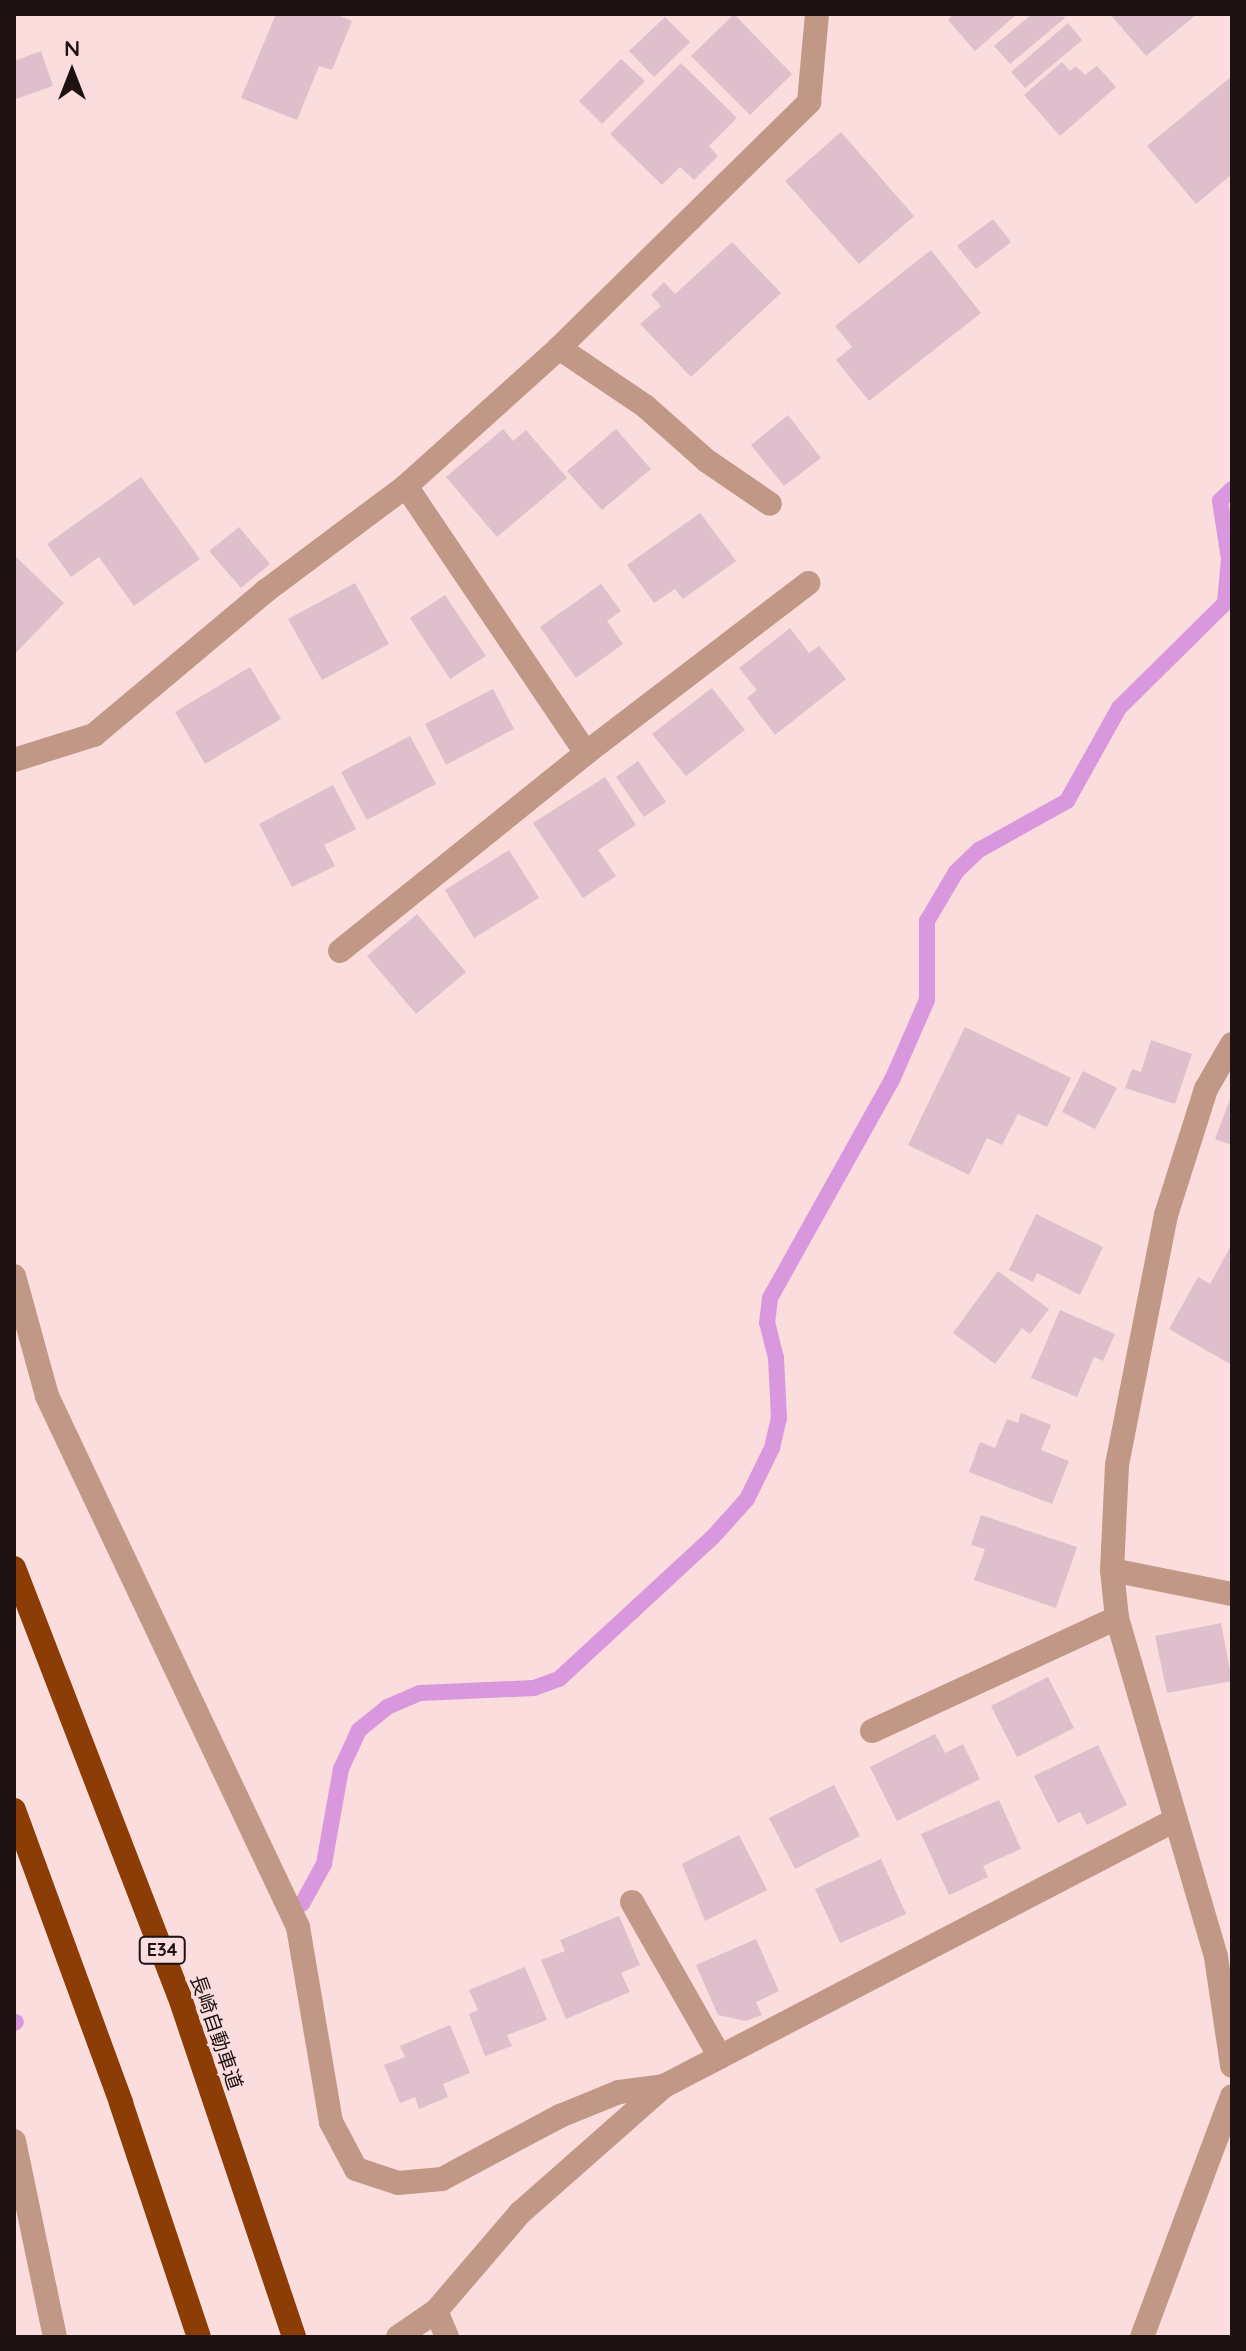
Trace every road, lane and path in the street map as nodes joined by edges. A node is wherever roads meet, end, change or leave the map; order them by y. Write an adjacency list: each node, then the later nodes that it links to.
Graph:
1 (817, 14): 2 (street)
2 (559, 348): 3 (street); 4 (street)
3 (406, 486): 6 (street); 7 (street)
4 (770, 504)
5 (808, 583): 6 (street)
6 (586, 753): 8 (street)
7 (14, 760)
8 (340, 951)
9 (1232, 1044): 12 (street)
10 (14, 1276): 21 (street)
11 (14, 1568): 29 (highway, 長崎自動車道 / E34)
12 (1112, 1570): 13 (street); 14 (street)
13 (1232, 1594)
14 (1117, 1618): 15 (street); 17 (street)
15 (872, 1731)
16 (14, 1810): 28 (highway)
17 (1175, 1820): 19 (street); 20 (street)
18 (632, 1902): 19 (street)
19 (720, 2057): 21 (street)
20 (1232, 2066)
21 (664, 2086): 24 (street)
22 (1232, 2096): 25 (street)
23 (14, 2141): 27 (street)
24 (436, 2311): 26 (street); 30 (street)
25 (1140, 2332)
26 (402, 2336)
27 (55, 2337)
28 (199, 2337)
29 (294, 2337)
30 (447, 2337)

